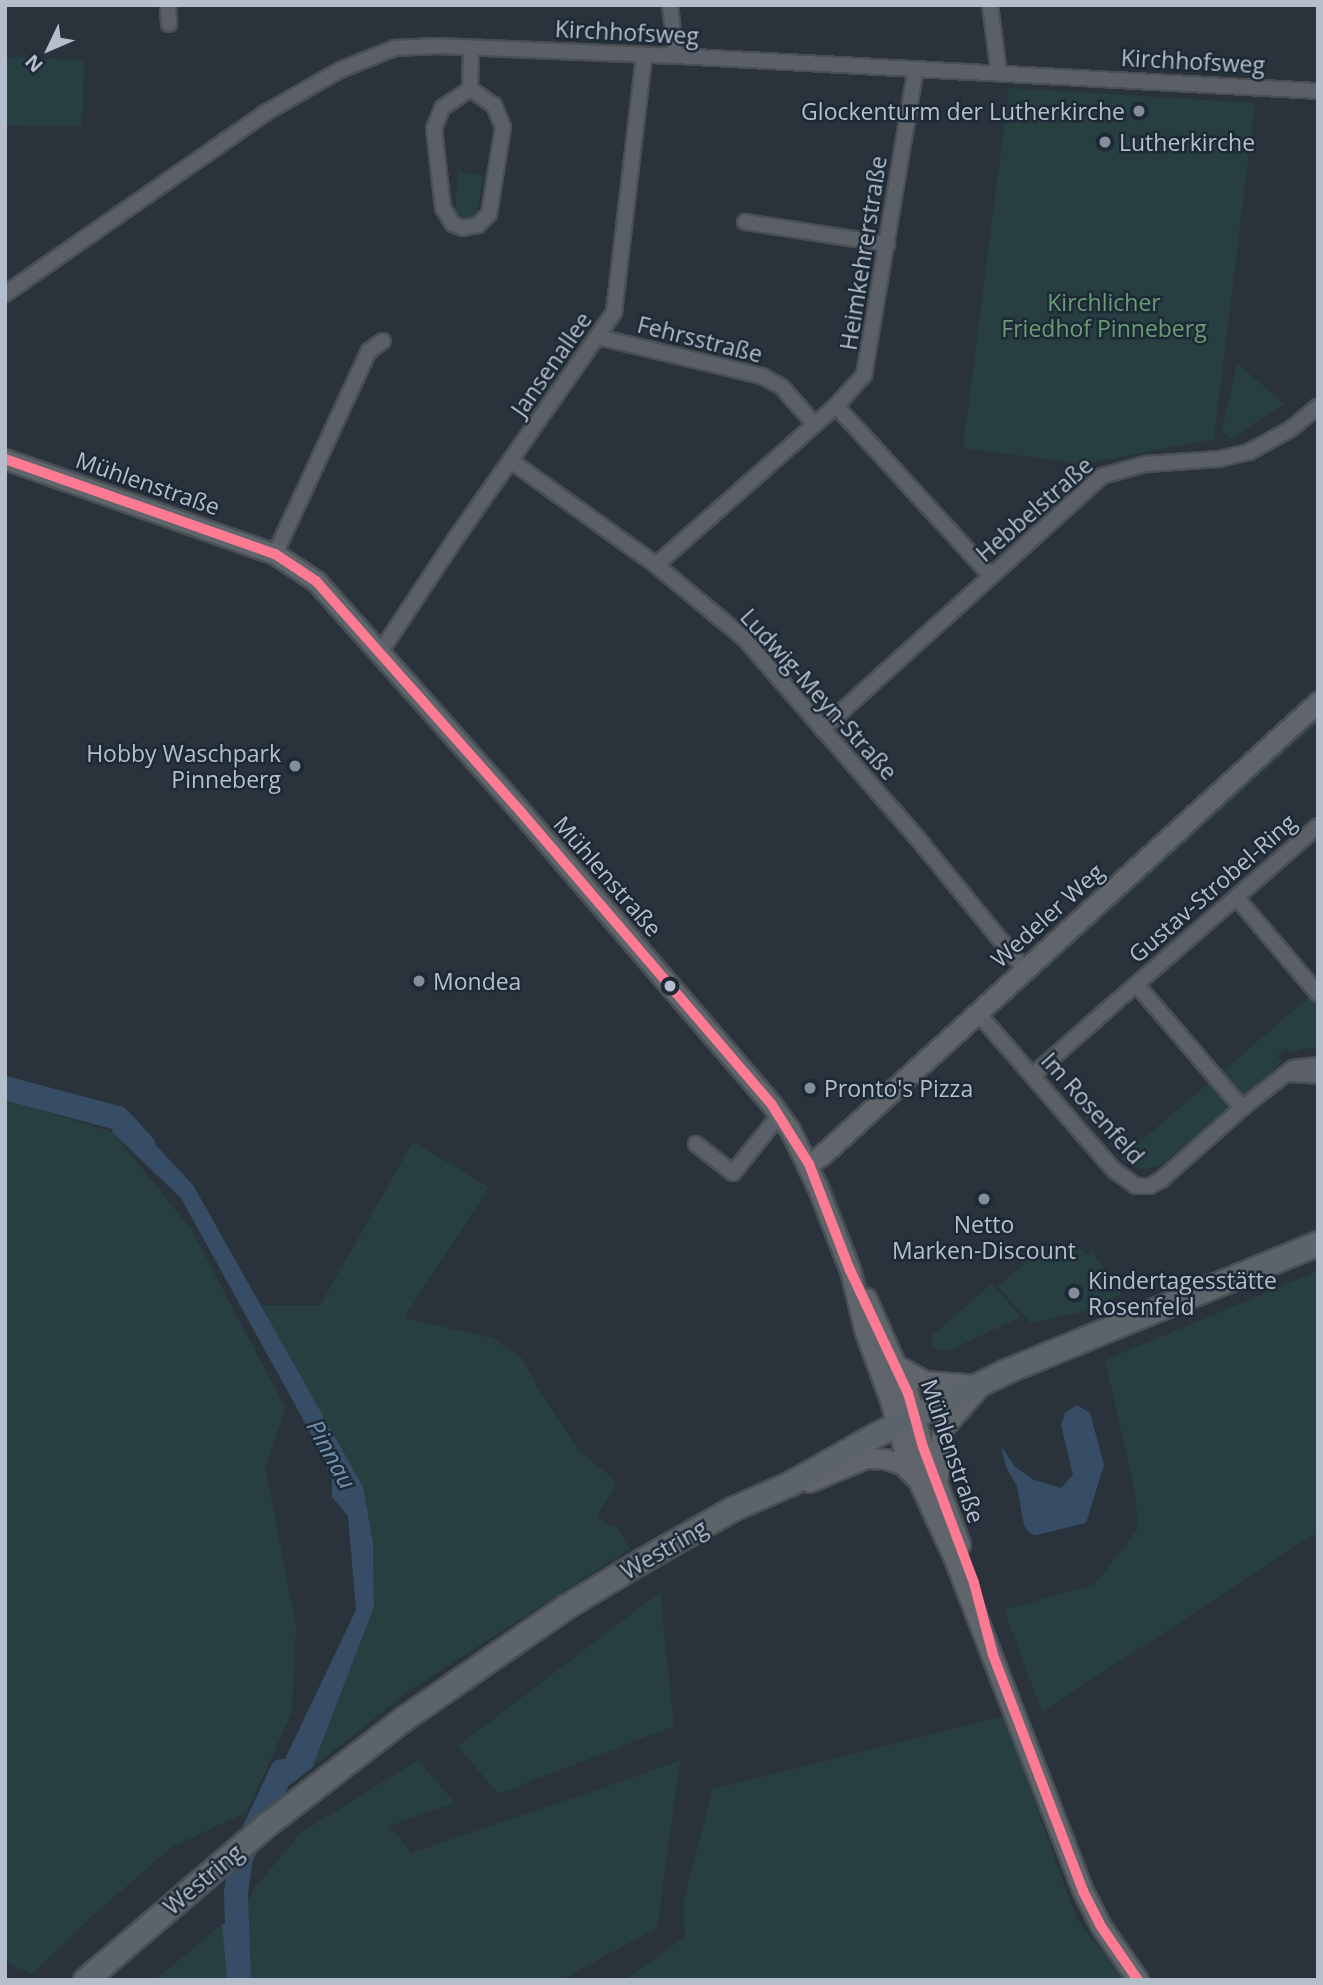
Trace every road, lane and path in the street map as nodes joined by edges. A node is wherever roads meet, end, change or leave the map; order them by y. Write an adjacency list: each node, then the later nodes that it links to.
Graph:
1 (168, 5): 4 (street)
2 (670, 5): 7 (street)
3 (990, 5): 9 (street)
4 (169, 24)
5 (471, 48): 6 (street, Kirchhofsweg); 10 (street); 14 (street, Kirchhofsweg)
6 (644, 56): 7 (street, Kirchhofsweg); 15 (street, Jansenallee)
7 (677, 56): 8 (street, Kirchhofsweg)
8 (916, 69): 9 (street, Kirchhofsweg); 13 (street, Heimkehrerstraße)
9 (999, 73): 11 (street, Kirchhofsweg)
10 (470, 89): 10 (street)
11 (1318, 90)
12 (745, 222): 13 (street)
13 (887, 244): 18 (street, Heimkehrerstraße)
14 (5, 295)
15 (598, 337): 19 (street, Fehrsstraße); 21 (street, Jansenallee)
16 (383, 341): 22 (street)
17 (1318, 406): 24 (street, Hebbelstraße)
18 (836, 407): 19 (street, Heimkehrerstraße); 24 (street)
19 (815, 425): 23 (street, Heimkehrerstraße)
20 (5, 459): 22 (main road, Mühlenstraße)
21 (511, 461): 23 (street, Ludwig-Meyn-Straße); 25 (street, Jansenallee)
22 (275, 554): 25 (main road, Mühlenstraße)
23 (656, 565): 27 (street, Ludwig-Meyn-Straße)
24 (991, 576): 27 (street, Hebbelstraße)
25 (379, 654): 41 (main road, Mühlenstraße)
26 (1318, 702): 30 (main road, Wedeler Weg)
27 (822, 729): 30 (street, Ludwig-Meyn-Straße)
28 (1318, 826): 29 (street, Gustav-Strobel-Ring)
29 (1236, 897): 31 (street, Gustav-Strobel-Ring); 32 (street)
30 (1024, 969): 33 (main road, Wedeler Weg)
31 (1137, 985): 35 (street, Gustav-Strobel-Ring); 38 (street, Gustav-Strobel-Ring)
32 (1318, 994)
33 (977, 1012): 35 (street, Im Rosenfeld); 41 (main road, Wedeler Weg)
34 (1318, 1065): 36 (street, Im Rosenfeld)
35 (1033, 1075): 38 (street, Im Rosenfeld)
36 (1283, 1075): 37 (street); 38 (street, Im Rosenfeld)
37 (1318, 1076)
38 (1242, 1108)
39 (773, 1123): 40 (street)
40 (696, 1144)
41 (808, 1164): 43 (main road, Mühlenstraße)
42 (1318, 1243): 45 (main road, Westring)
43 (850, 1270): 44 (main road, Mühlenstraße); 46 (main road, Mühlenstraße)
44 (896, 1364): 45 (main road); 46 (main road, Mühlenstraße)
45 (981, 1385): 46 (main road, Westring); 49 (main road)
46 (906, 1420): 47 (main road, Mühlenstraße); 48 (main road, Westring); 49 (main road, Mühlenstraße)
47 (918, 1480): 48 (main road); 50 (main road, Mühlenstraße)
48 (789, 1484): 51 (main road, Westring)
49 (938, 1484): 50 (main road, Mühlenstraße)
50 (993, 1656): 52 (main road, Mühlenstraße)
51 (85, 1980)
52 (1138, 1980)

